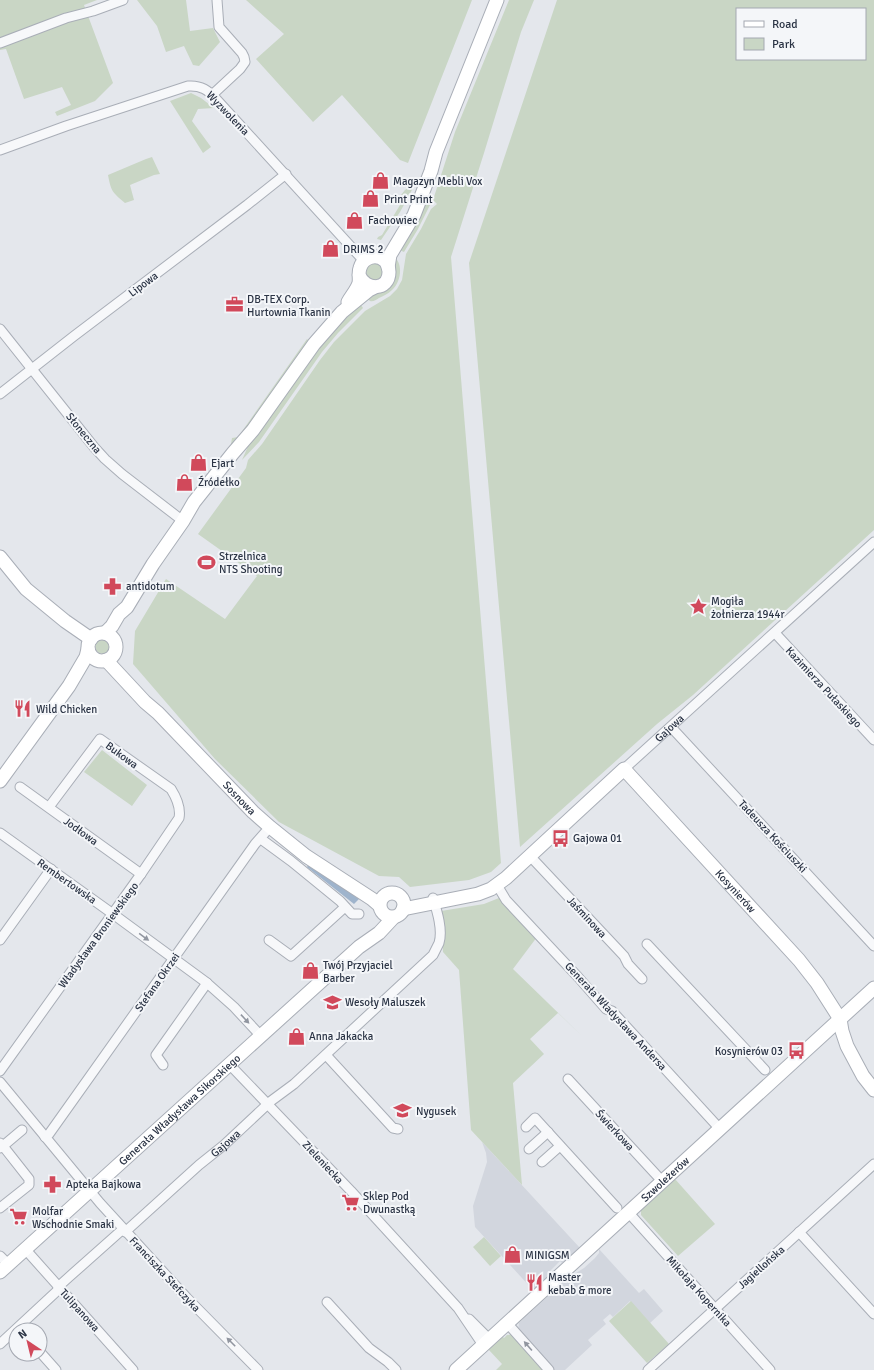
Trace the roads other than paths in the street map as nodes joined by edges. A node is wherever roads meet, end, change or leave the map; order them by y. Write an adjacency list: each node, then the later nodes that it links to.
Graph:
1 (123, 0): 4 (street)
2 (217, 0): 5 (street)
3 (498, 0): 8 (street)
4 (0, 43)
5 (212, 94): 6 (street, Wyzwolenia); 7 (street, Wyzwolenia)
6 (0, 150)
7 (286, 174): 9 (street, Wyzwolenia); 15 (street, Lipowa)
8 (420, 197): 9 (street); 10 (street)
9 (370, 259): 10 (street); 11 (street)
10 (388, 267): 12 (street)
11 (359, 275): 12 (street); 13 (street)
12 (375, 287): 13 (street)
13 (342, 312): 17 (street)
14 (0, 329): 15 (street, Słoneczna)
15 (32, 369): 16 (street, Lipowa); 17 (street, Słoneczna)
16 (0, 394)
17 (183, 521): 20 (street)
18 (874, 542): 22 (street, Gajowa)
19 (0, 557): 23 (street)
20 (127, 607): 21 (street); 24 (street)
21 (105, 633): 23 (street); 24 (street)
22 (775, 633): 26 (street, Gajowa); 27 (street, Kazimierza Pułaskiego)
23 (90, 644): 24 (street); 25 (street)
24 (109, 654): 25 (street); 33 (street, Sosnowa)
25 (69, 686): 29 (street)
26 (671, 727): 28 (street, Gajowa); 51 (street, Tadeusza Kościuszki)
27 (874, 740)
28 (624, 769): 36 (street, Gajowa); 56 (street, Kosynierów)
29 (1, 777)
30 (20, 787): 32 (street, Jodłowa)
31 (174, 794): 32 (street, Bukowa); 39 (street, Władysława Broniewskiego)
32 (49, 807): 39 (street, Jodłowa)
33 (270, 827): 35 (street, Stefana Okrzei); 38 (street, Sosnowa)
34 (0, 834): 37 (street, Rembertowska)
35 (260, 839): 44 (street); 52 (street, Stefana Okrzei)
36 (530, 856): 40 (street, Gajowa); 53 (street, Jaśminowa)
37 (51, 869): 46 (street, Rembertowska); 48 (street)
38 (331, 872): 41 (street, Sosnowa); 45 (street, Sosnowa)
39 (141, 874): 46 (street, Władysława Broniewskiego)
40 (497, 885): 42 (street, Gajowa); 71 (street, Generała Władysława Andersa)
41 (387, 894): 43 (street); 45 (street)
42 (434, 901): 43 (street, Gajowa); 60 (street, Gajowa)
43 (403, 904): 45 (street)
44 (345, 907): 47 (street); 49 (street)
45 (384, 912): 57 (street, Generała Władysława Sikorskiego)
46 (113, 914): 52 (street, Rembertowska, one-way to 52); 64 (street, Władysława Broniewskiego)
47 (358, 914)
48 (0, 940)
49 (269, 940)
50 (647, 944): 63 (street)
51 (874, 946)
52 (174, 958): 54 (street, Rembertowska); 74 (street, Stefana Okrzei)
53 (642, 979)
54 (207, 983): 57 (street, Rembertowska, one-way to 57); 61 (street)
55 (874, 988): 56 (street, Szwoleżerów)
56 (840, 1019): 58 (street, Szwoleżerów); 59 (street)
57 (261, 1036): 62 (street, Generała Władysława Sikorskiego)
58 (818, 1039): 59 (street); 71 (street, Szwoleżerów)
59 (847, 1046): 67 (street)
60 (326, 1055): 68 (street, Gajowa); 70 (street)
61 (163, 1065)
62 (230, 1065): 68 (street, Zieleniecka); 81 (street, Generała Władysława Sikorskiego)
63 (765, 1070)
64 (0, 1071)
65 (568, 1079): 80 (street, Świerkowa)
66 (0, 1082): 74 (street, Franciszka Stefczyka)
67 (874, 1090)
68 (268, 1104): 84 (street, Gajowa); 95 (street, Zieleniecka)
69 (526, 1127): 73 (street, Mikołaja Kopernika)
70 (398, 1129)
71 (720, 1129): 80 (street, Szwoleżerów)
72 (22, 1130): 75 (street)
73 (548, 1132): 76 (street, Mikołaja Kopernika); 77 (street)
74 (45, 1137): 81 (street, Franciszka Stefczyka)
75 (1, 1146): 82 (street)
76 (560, 1146): 78 (street); 83 (street, Mikołaja Kopernika)
77 (529, 1149)
78 (542, 1162)
79 (874, 1164): 85 (street, Jagiellońska)
80 (662, 1181): 83 (street, Szwoleżerów)
81 (90, 1192): 84 (street, Franciszka Stefczyka); 86 (street, Generała Władysława Sikorskiego)
82 (0, 1208)
83 (622, 1210): 90 (street, Mikołaja Kopernika); 93 (street, Szwoleżerów)
84 (124, 1230): 88 (street, Gajowa); 100 (street, Franciszka Stefczyka, one-way to 84)
85 (799, 1232): 90 (street, Jagiellońska); 91 (street)
86 (26, 1250): 87 (street, Generała Władysława Sikorskiego); 88 (street, Tulipanowa)
87 (1, 1263)
88 (59, 1286): 92 (street, Gajowa); 99 (street, Tulipanowa)
89 (327, 1302): 101 (street)
90 (715, 1309): 104 (street, Jagiellońska); 105 (street, Mikołaja Kopernika)
91 (874, 1314)
92 (25, 1322)
93 (507, 1323): 95 (street, Szwoleżerów); 103 (street, one-way to 93)
94 (8, 1337): 96 (street, Gajowa)
95 (486, 1342): 102 (street, Szwoleżerów)
96 (0, 1344)
97 (48, 1361): 98 (street)
98 (56, 1370)
99 (133, 1370)
100 (258, 1370)
101 (396, 1370)
102 (456, 1370)
103 (549, 1370)
104 (648, 1370)
105 (770, 1370)

